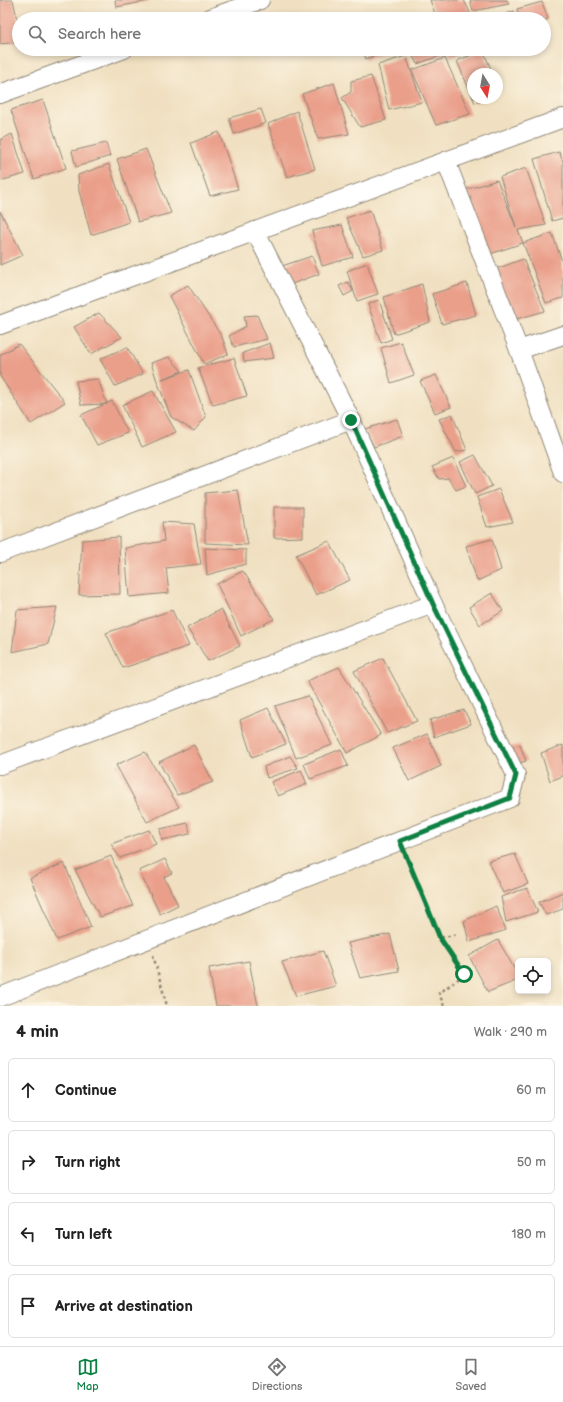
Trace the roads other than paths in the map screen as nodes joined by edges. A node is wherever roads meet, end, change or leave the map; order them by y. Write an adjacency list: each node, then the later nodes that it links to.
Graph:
1 (260, 0): 2 (street)
2 (227, 12)
3 (105, 56): 4 (street)
4 (0, 94)
5 (563, 118): 6 (street)
6 (446, 161): 7 (street); 10 (street)
7 (255, 231): 8 (street); 11 (street)
8 (0, 325)
9 (563, 335): 10 (street)
10 (519, 350): 12 (street)
11 (351, 420): 13 (street); 14 (street)
12 (563, 473)
13 (0, 553)
14 (433, 604): 15 (street); 16 (street)
15 (0, 765)
16 (0, 997)

